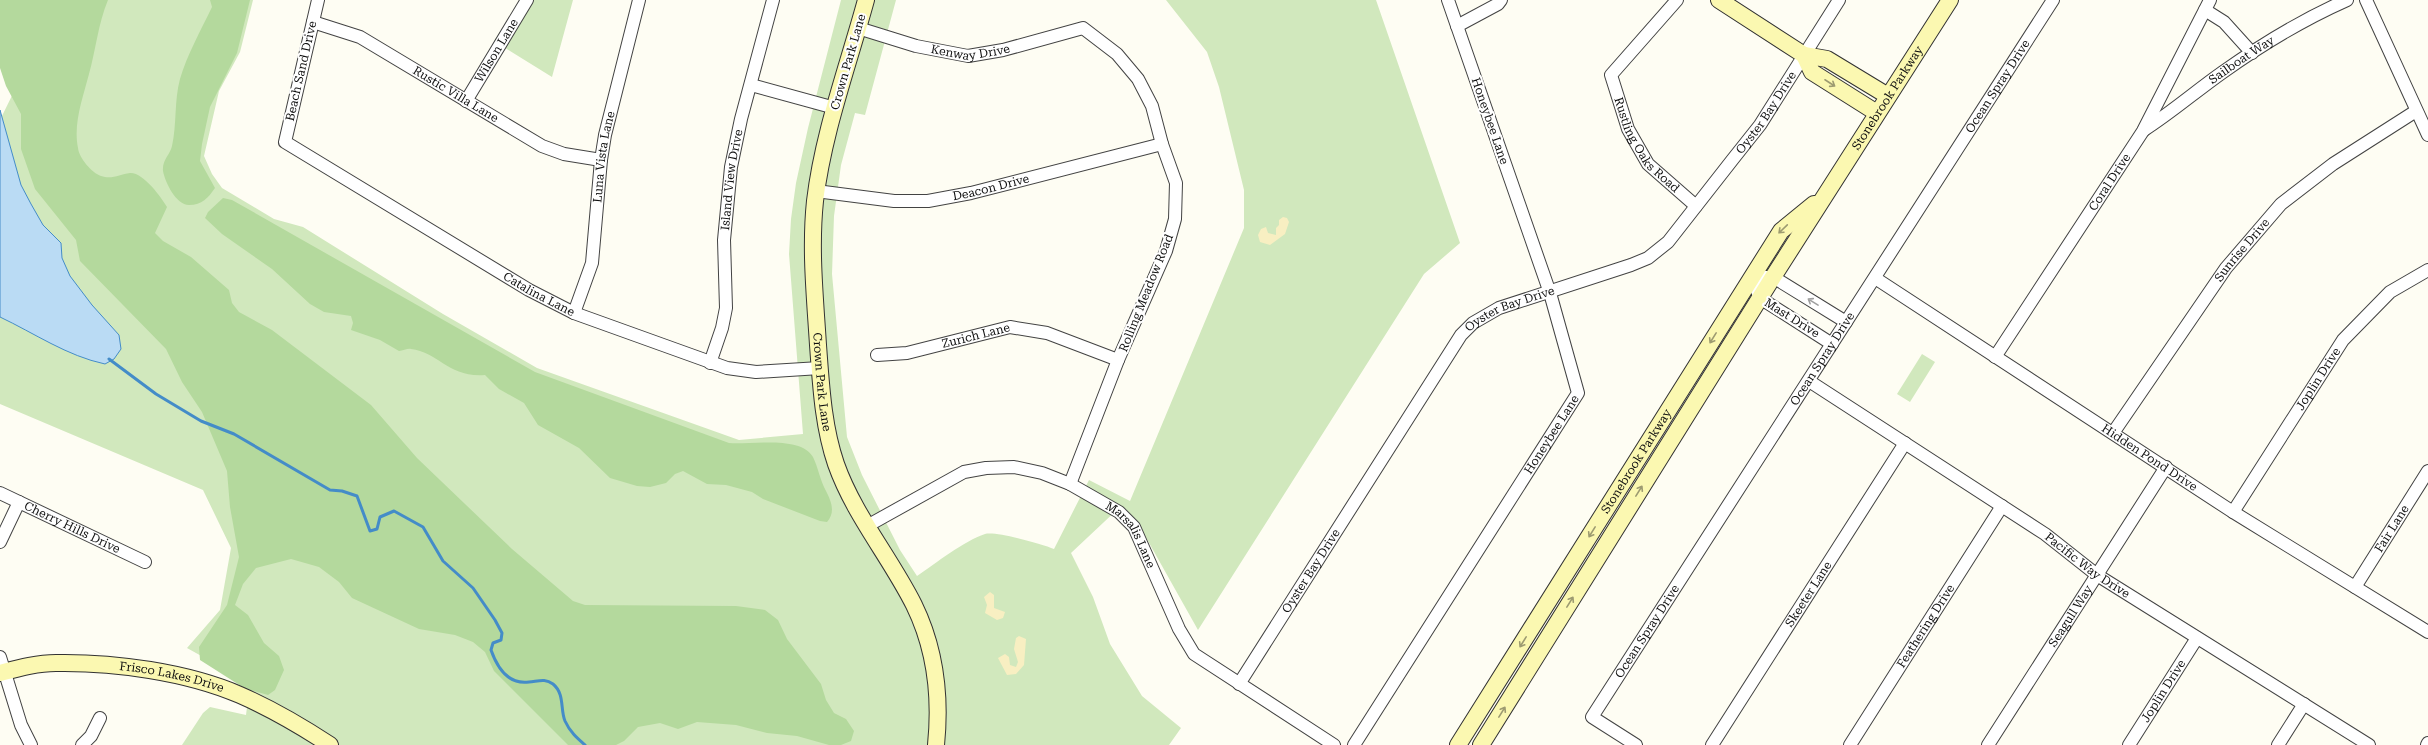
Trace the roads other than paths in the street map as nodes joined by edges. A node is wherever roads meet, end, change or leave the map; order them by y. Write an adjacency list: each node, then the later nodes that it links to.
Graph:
1 (318, 0): 16 (street, Beach Sand Drive)
2 (527, 0): 24 (street, Wilson Lane)
3 (639, 0): 32 (street, Luna Vista Lane)
4 (773, 0): 22 (street, Island View Drive)
5 (866, 0): 18 (street, Crown Park Lane)
6 (1448, 0): 17 (street, Honeybee Lane)
7 (1501, 0): 17 (street)
8 (1677, 0): 35 (street, Rustling Oaks Road)
9 (1719, 0): 21 (street)
10 (1839, 0): 21 (street, Oyster Bay Drive)
11 (1950, 0): 23 (street, Stonebrook Parkway)
12 (2053, 0): 39 (street, Ocean Spray Drive)
13 (2347, 0): 20 (street, Sailboat Way)
14 (2366, 0): 26 (street)
15 (2207, 5): 20 (street); 28 (street, Coral Drive)
16 (313, 22): 24 (street, Rustic Villa Lane); 30 (street, Beach Sand Drive)
17 (1457, 26): 40 (street, Honeybee Lane)
18 (858, 28): 19 (street, Kenway Drive); 25 (street, Crown Park Lane)
19 (1084, 28): 31 (street, Rolling Meadow Road)
20 (2252, 53): 28 (street, Sailboat Way)
21 (1804, 55): 23 (street); 27 (street, one-way to 27); 35 (street, Oyster Bay Drive)
22 (750, 85): 25 (street); 48 (street, Island View Drive)
23 (1888, 96): 27 (street, Stonebrook Parkway)
24 (466, 101): 32 (street, Rustic Villa Lane)
25 (835, 108): 33 (street, Crown Park Lane)
26 (2416, 111): 29 (street); 51 (street, Sunrise Drive)
27 (1877, 113): 34 (street, Stonebrook Parkway)
28 (2142, 131): 46 (street, Coral Drive)
29 (2428, 135)
30 (285, 142): 42 (street, Catalina Lane)
31 (1162, 144): 33 (street, Deacon Drive); 47 (street, Rolling Meadow Road)
32 (601, 160): 42 (street, Luna Vista Lane)
33 (816, 191): 49 (street, Crown Park Lane)
34 (1824, 196): 37 (street, Stonebrook Parkway, one-way to 37); 38 (street, Stonebrook Parkway)
35 (1696, 206): 40 (street, Oyster Bay Drive)
36 (2428, 270): 59 (street, Joplin Drive)
37 (1752, 277): 38 (street); 41 (street, Mast Drive); 71 (street, Stonebrook Parkway, one-way to 71)
38 (1773, 277): 41 (street, Stonebrook Parkway); 43 (street, Mast Drive, one-way to 38)
39 (1875, 278): 43 (street, Ocean Spray Drive); 46 (street, Hidden Pond Drive)
40 (1550, 292): 68 (street, Oyster Bay Drive); 77 (street, Honeybee Lane)
41 (1760, 298): 44 (street, Mast Drive); 78 (street, Stonebrook Parkway, one-way to 41)
42 (574, 313): 48 (street, Catalina Lane)
43 (1846, 322): 44 (street, Ocean Spray Drive)
44 (1832, 344): 50 (street, Ocean Spray Drive)
45 (877, 355): 47 (street, Zurich Lane)
46 (1996, 357): 51 (street, Hidden Pond Drive)
47 (1118, 360): 55 (street, Rolling Meadow Road)
48 (710, 363): 49 (street, Catalina Lane)
49 (820, 368): 60 (street, Crown Park Lane)
50 (1809, 381): 52 (street, Pacific Way Drive); 79 (street, Ocean Spray Drive)
51 (2113, 433): 53 (street, Hidden Pond Drive)
52 (1905, 443): 58 (street, Pacific Way Drive); 80 (street, Skeeter Lane)
53 (2166, 467): 59 (street, Hidden Pond Drive); 63 (street, Seagull Way)
54 (2428, 471): 64 (street, Fair Lane)
55 (1070, 484): 60 (street, Marsalis Lane); 68 (street, Marsalis Lane)
56 (0, 493): 57 (street, Cherry Hills Drive)
57 (19, 502): 61 (street); 62 (street, Cherry Hills Drive)
58 (2002, 506): 63 (street, Pacific Way Drive); 81 (street, Feathering Drive)
59 (2233, 512): 64 (street, Hidden Pond Drive)
60 (867, 526): 75 (street, Crown Park Lane)
61 (0, 542)
62 (145, 562)
63 (2097, 575): 66 (street, Pacific Way Drive); 82 (street, Seagull Way)
64 (2355, 587): 65 (street, Hidden Pond Drive)
65 (2428, 632)
66 (2197, 638): 69 (street, Pacific Way Drive); 83 (street, Joplin Drive)
67 (2, 668): 72 (street); 74 (street, Frisco Lakes Drive)
68 (1239, 684): 76 (street, Marsalis Lane)
69 (2304, 704): 84 (street); 85 (street, Pacific Way Drive)
70 (100, 718): 73 (street)
71 (1464, 743)
72 (31, 745)
73 (82, 745)
74 (330, 745)
75 (936, 745)
76 (1334, 745)
77 (1354, 745)
78 (1481, 745)
79 (1636, 745)
80 (1712, 745)
81 (1850, 745)
82 (1988, 745)
83 (2129, 745)
84 (2278, 745)
85 (2369, 745)

